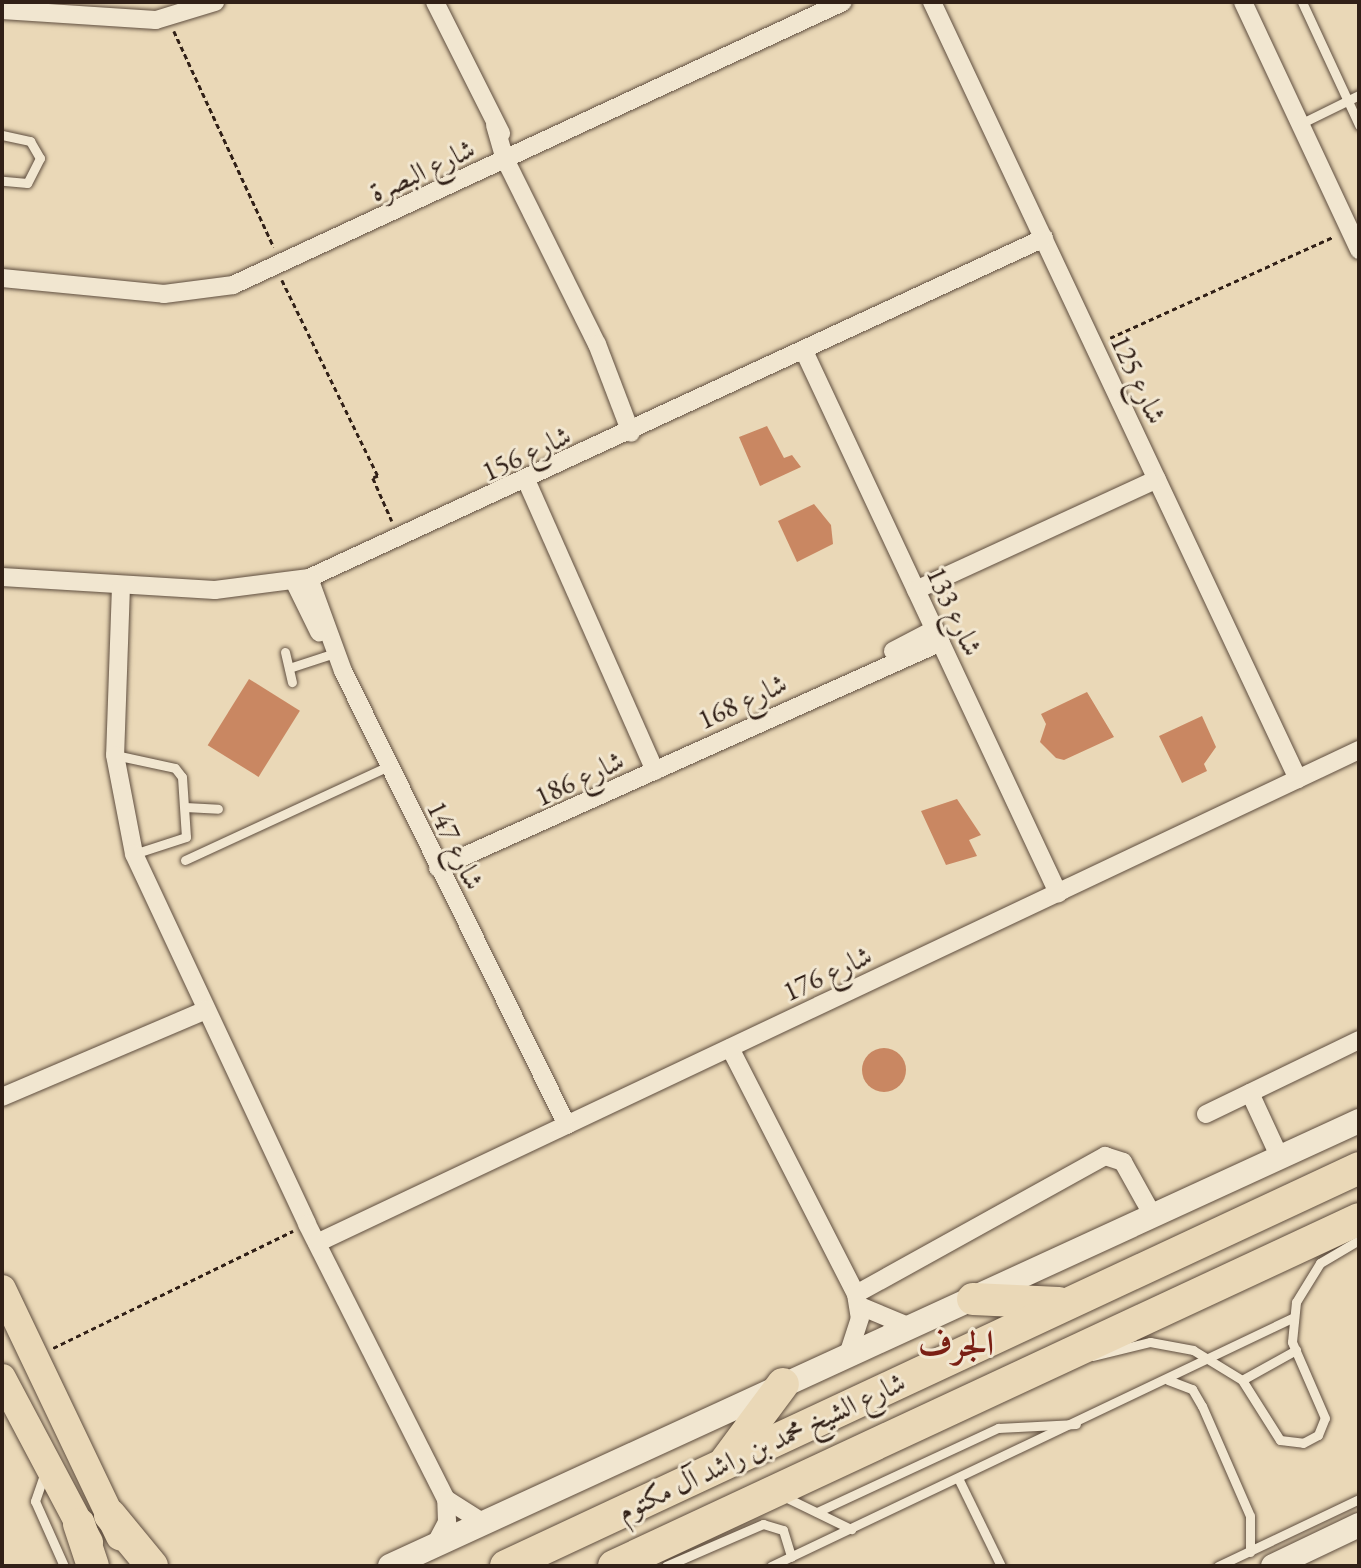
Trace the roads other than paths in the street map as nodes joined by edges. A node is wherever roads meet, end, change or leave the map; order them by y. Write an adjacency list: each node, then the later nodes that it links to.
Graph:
1 (435, 2): 13 (street)
2 (843, 2): 13 (street, شارع البصرة)
3 (932, 2): 15 (street, شارع 125)
4 (1242, 2): 10 (street)
5 (1302, 2): 9 (lane)
6 (211, 3): 7 (street)
7 (2, 10)
8 (1359, 95): 9 (lane)
9 (1348, 100): 10 (lane); 11 (lane)
10 (1300, 124): 16 (street)
11 (1359, 125)
12 (2, 135): 14 (lane)
13 (509, 157): 17 (street, شارع البصرة); 19 (street)
14 (2, 181)
15 (1044, 238): 18 (street, شارع 156); 20 (street, شارع 125)
16 (1359, 248)
17 (2, 278)
18 (804, 351): 19 (street, شارع 156); 25 (street, شارع 133)
19 (636, 430): 21 (street, شارع 156)
20 (1157, 479): 25 (street); 36 (street, شارع 125)
21 (521, 484): 23 (street, شارع 156); 35 (street)
22 (2, 577): 24 (street, شارع 156)
23 (302, 581): 24 (street, شارع 156); 28 (street, شارع 147); 30 (street, شارع 147)
24 (121, 586): 33 (street)
25 (916, 590): 26 (street, شارع 133)
26 (938, 636): 35 (street, شارع 168); 42 (street, شارع 133)
27 (285, 652): 29 (lane)
28 (332, 654): 29 (lane); 30 (street, شارع 147)
29 (289, 668): 31 (lane)
30 (343, 671): 34 (street, شارع 147)
31 (292, 682)
32 (1359, 750): 36 (street, شارع 176)
33 (115, 755): 37 (lane); 39 (street)
34 (388, 765): 40 (lane); 41 (street, شارع 147)
35 (660, 769): 41 (street, شارع 186)
36 (1298, 779): 42 (street, شارع 176)
37 (186, 807): 38 (lane); 39 (lane)
38 (218, 809)
39 (134, 854): 43 (street)
40 (184, 860)
41 (441, 874): 50 (street, شارع 147)
42 (1058, 893): 45 (street, شارع 176)
43 (203, 1003): 47 (street); 56 (street)
44 (1359, 1040): 46 (street)
45 (736, 1045): 50 (street, شارع 176); 59 (street)
46 (1250, 1093): 48 (street); 51 (street)
47 (2, 1097)
48 (1206, 1114)
49 (1359, 1121): 51 (street)
50 (562, 1127): 56 (street, شارع 176)
51 (1280, 1157): 53 (street)
52 (1359, 1168): 60 (highway, شارع الشيخ محمد بن راشد آل مكتوم)
53 (1153, 1216): 58 (street); 59 (street)
54 (1359, 1219): 64 (highway, شارع الشيخ محمد بن راشد آل مكتوم)
55 (1359, 1240): 61 (lane)
56 (317, 1244): 77 (street)
57 (2, 1289): 81 (main road)
58 (972, 1299): 60 (highway); 62 (street)
59 (858, 1300): 62 (street); 65 (street)
60 (1064, 1303): 74 (highway, شارع الشيخ محمد بن راشد آل مكتوم)
61 (1292, 1318): 63 (lane); 66 (lane)
62 (908, 1326): 65 (street)
63 (1296, 1350): 69 (lane); 69 (lane)
64 (1074, 1353): 66 (lane); 76 (highway, شارع الشيخ محمد بن راشد آل مكتوم)
65 (848, 1354): 70 (street)
66 (1210, 1358): 68 (lane); 69 (lane)
67 (2, 1378): 71 (main road)
68 (1167, 1380): 72 (lane); 87 (lane)
69 (1242, 1380)
70 (783, 1384): 74 (highway); 82 (street)
71 (10, 1410): 73 (main road)
72 (1080, 1424): 75 (lane); 79 (lane)
73 (49, 1464): 83 (main road); 90 (lane)
74 (722, 1466): 96 (highway, شارع الشيخ محمد بن راشد آل مكتوم)
75 (959, 1480): 85 (lane); 100 (lane)
76 (775, 1492): 79 (lane); 97 (highway, شارع الشيخ محمد بن راشد آل مكتوم)
77 (446, 1499): 82 (street); 86 (street)
78 (1359, 1499): 80 (lane)
79 (817, 1512): 85 (lane)
80 (1330, 1513): 84 (lane); 87 (lane)
81 (110, 1516): 93 (main road); 94 (highway)
82 (482, 1522): 86 (street)
83 (79, 1524): 91 (highway); 92 (main road)
84 (1357, 1526): 89 (street)
85 (851, 1529): 88 (lane)
86 (436, 1543): 95 (street)
87 (1250, 1552): 101 (lane)
88 (791, 1557): 98 (lane); 99 (lane)
89 (1278, 1565)
90 (64, 1566)
91 (93, 1566)
92 (102, 1566)
93 (135, 1566)
94 (152, 1566)
95 (390, 1566)
96 (506, 1566)
97 (614, 1566)
98 (666, 1566)
99 (771, 1566)
100 (1001, 1566)
101 (1218, 1566)

